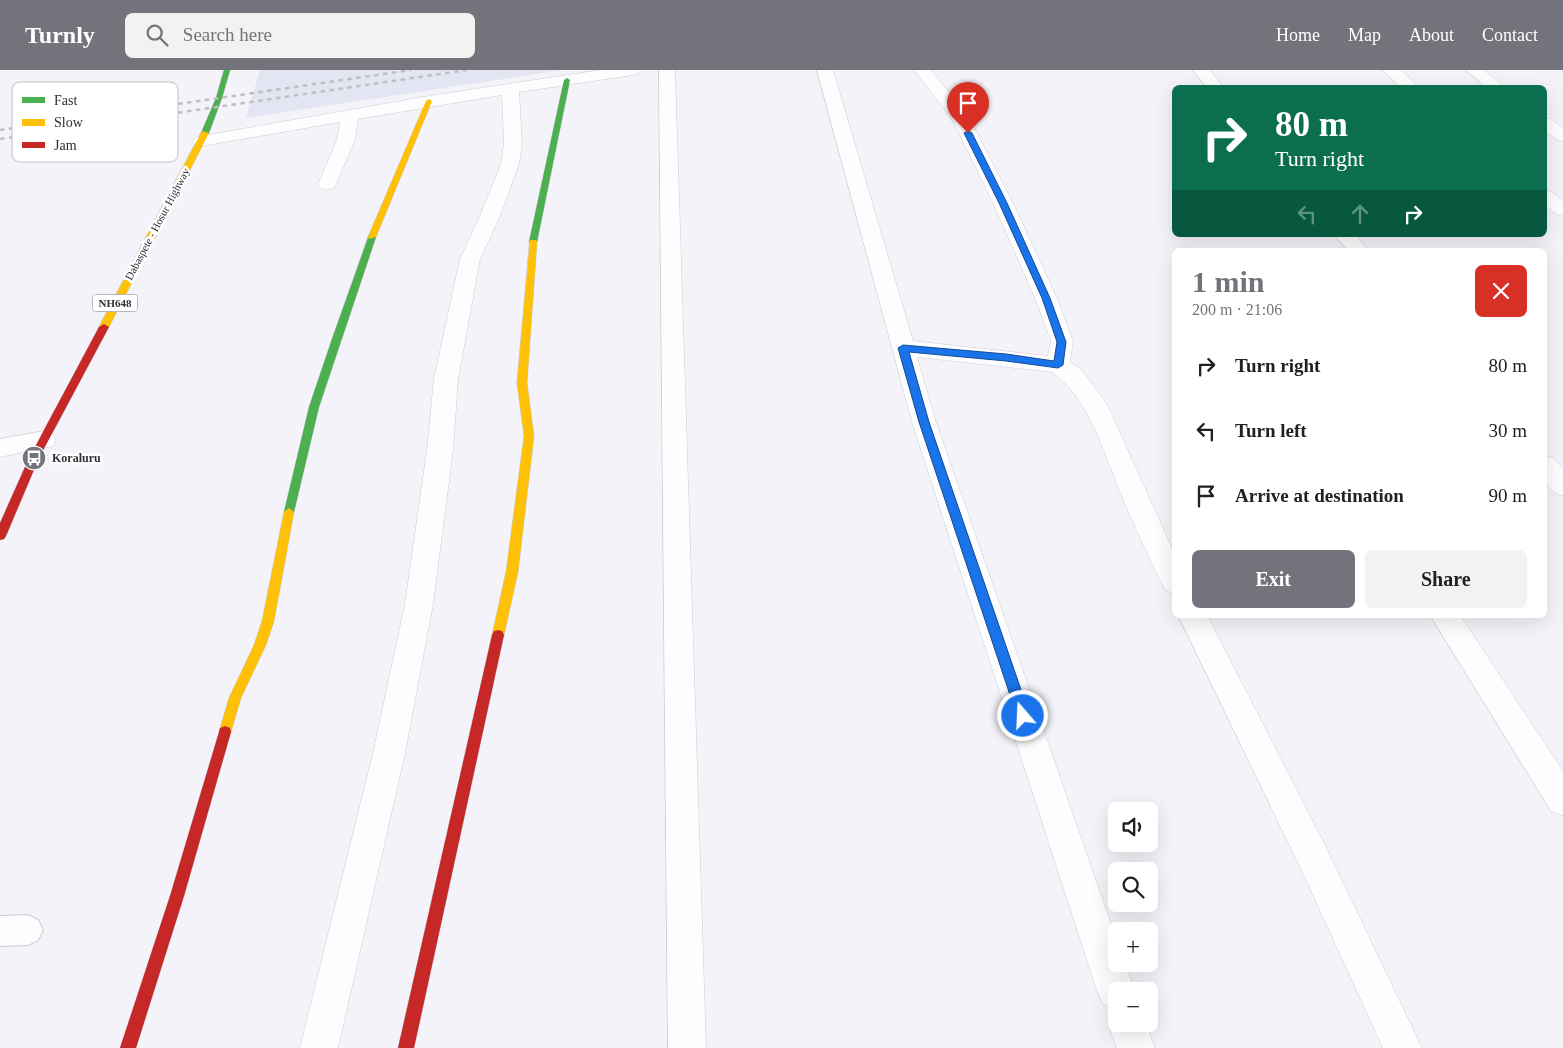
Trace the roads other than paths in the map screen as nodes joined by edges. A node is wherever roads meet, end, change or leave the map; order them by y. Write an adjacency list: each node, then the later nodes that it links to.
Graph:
1 (227, 70): 18 (main road, Dabaspete - Hosur Highway / NH648)
2 (633, 70): 9 (street)
3 (667, 70): 40 (street)
4 (825, 70): 24 (street)
5 (922, 70): 25 (street)
6 (1201, 70): 10 (street)
7 (1390, 70): 11 (street)
8 (1474, 70): 12 (street)
9 (567, 80): 13 (street); 39 (main road)
10 (1214, 85)
11 (1408, 85)
12 (1494, 85)
13 (510, 89): 14 (street); 38 (street)
14 (429, 102): 15 (street); 37 (main road)
15 (350, 115): 18 (street); 19 (street)
16 (1547, 124): 17 (street)
17 (1563, 136)
18 (202, 141): 26 (main road, Dabaspete - Hosur Highway / NH648)
19 (327, 184)
20 (1547, 198): 21 (street)
21 (1563, 210)
22 (1347, 237): 23 (street)
23 (1356, 248)
24 (903, 348): 25 (street); 35 (street)
25 (1058, 365): 31 (street)
26 (44, 440): 27 (street); 30 (main road, Dabaspete - Hosur Highway / NH648)
27 (0, 448)
28 (1547, 467): 29 (street)
29 (1563, 486)
30 (0, 536)
31 (1172, 576)
32 (1194, 618): 42 (street)
33 (1446, 618): 34 (street)
34 (1563, 800)
35 (1113, 982)
36 (1130, 1032): 41 (street)
37 (128, 1048)
38 (318, 1048)
39 (406, 1048)
40 (687, 1048)
41 (1136, 1048)
42 (1403, 1048)

